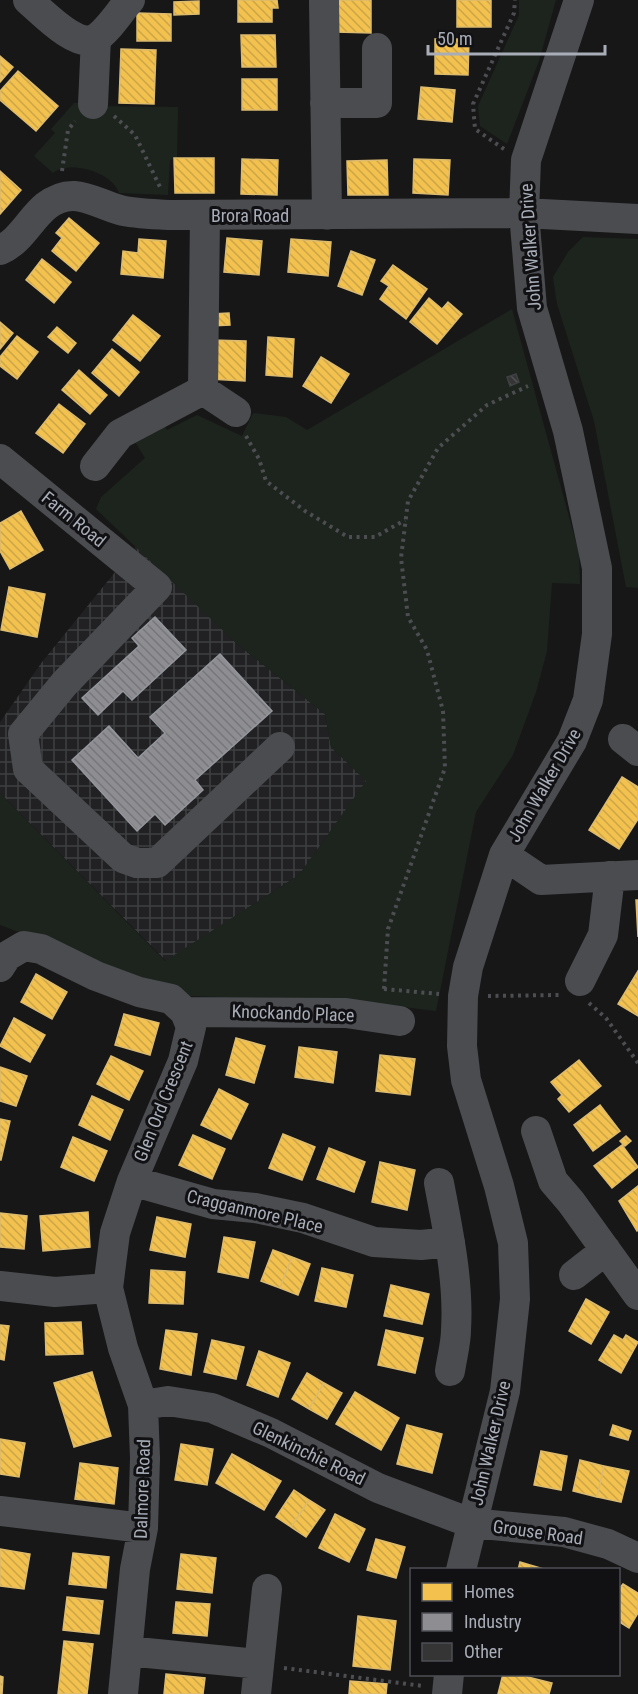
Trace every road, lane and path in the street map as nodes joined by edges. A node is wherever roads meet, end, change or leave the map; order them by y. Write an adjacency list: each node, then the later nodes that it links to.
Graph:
1 (28, 0): 6 (street)
2 (130, 0): 6 (street)
3 (324, 0): 8 (street)
4 (515, 0): 10 (path)
5 (579, 0): 10 (street, John Walker Drive)
6 (96, 38): 9 (street)
7 (377, 48): 8 (street)
8 (325, 103): 15 (street)
9 (93, 104): 11 (path); 13 (path)
10 (526, 160): 12 (street, John Walker Drive)
11 (62, 196): 13 (street, Brora Road); 17 (street)
12 (524, 213): 15 (street, Brora Road); 16 (street, Brora Road); 18 (street, John Walker Drive)
13 (171, 215): 14 (street, Brora Road)
14 (205, 215): 15 (street, Brora Road); 19 (street)
15 (327, 215)
16 (638, 219)
17 (0, 250)
18 (553, 380): 23 (path); 25 (street, John Walker Drive)
19 (203, 390): 20 (street); 22 (street)
20 (236, 412): 23 (path)
21 (0, 459): 24 (street, Farm Road)
22 (95, 466)
23 (406, 519): 30 (path)
24 (280, 747)
25 (504, 855): 26 (street); 29 (street, John Walker Drive)
26 (624, 875): 28 (street)
27 (0, 967): 31 (street, Glen Ord Crescent)
28 (576, 993): 29 (path); 32 (path)
29 (463, 996): 30 (path); 45 (street, John Walker Drive)
30 (388, 1009): 31 (street, Knockando Place)
31 (185, 1012): 34 (street, Glen Ord Crescent)
32 (638, 1063)
33 (536, 1131): 37 (street)
34 (132, 1180): 36 (street, Cragganmore Place); 40 (street, Glen Ord Crescent)
35 (439, 1183): 36 (street)
36 (450, 1242): 42 (street)
37 (606, 1250): 38 (street); 41 (street)
38 (574, 1275)
39 (0, 1286): 40 (street)
40 (108, 1288): 43 (street, Dalmore Road)
41 (638, 1295)
42 (450, 1371)
43 (142, 1405): 45 (street, Glenkinchie Road); 46 (street, Dalmore Road)
44 (0, 1511): 46 (street)
45 (471, 1523): 47 (street, Grouse Road); 48 (street, John Walker Drive)
46 (143, 1528): 50 (street, Dalmore Road)
47 (638, 1558)
48 (461, 1568)
49 (267, 1589): 51 (street)
50 (127, 1651): 51 (street); 53 (street, Dalmore Road)
51 (259, 1664): 52 (path); 54 (street)
52 (448, 1686)
53 (123, 1694)
54 (256, 1694)

